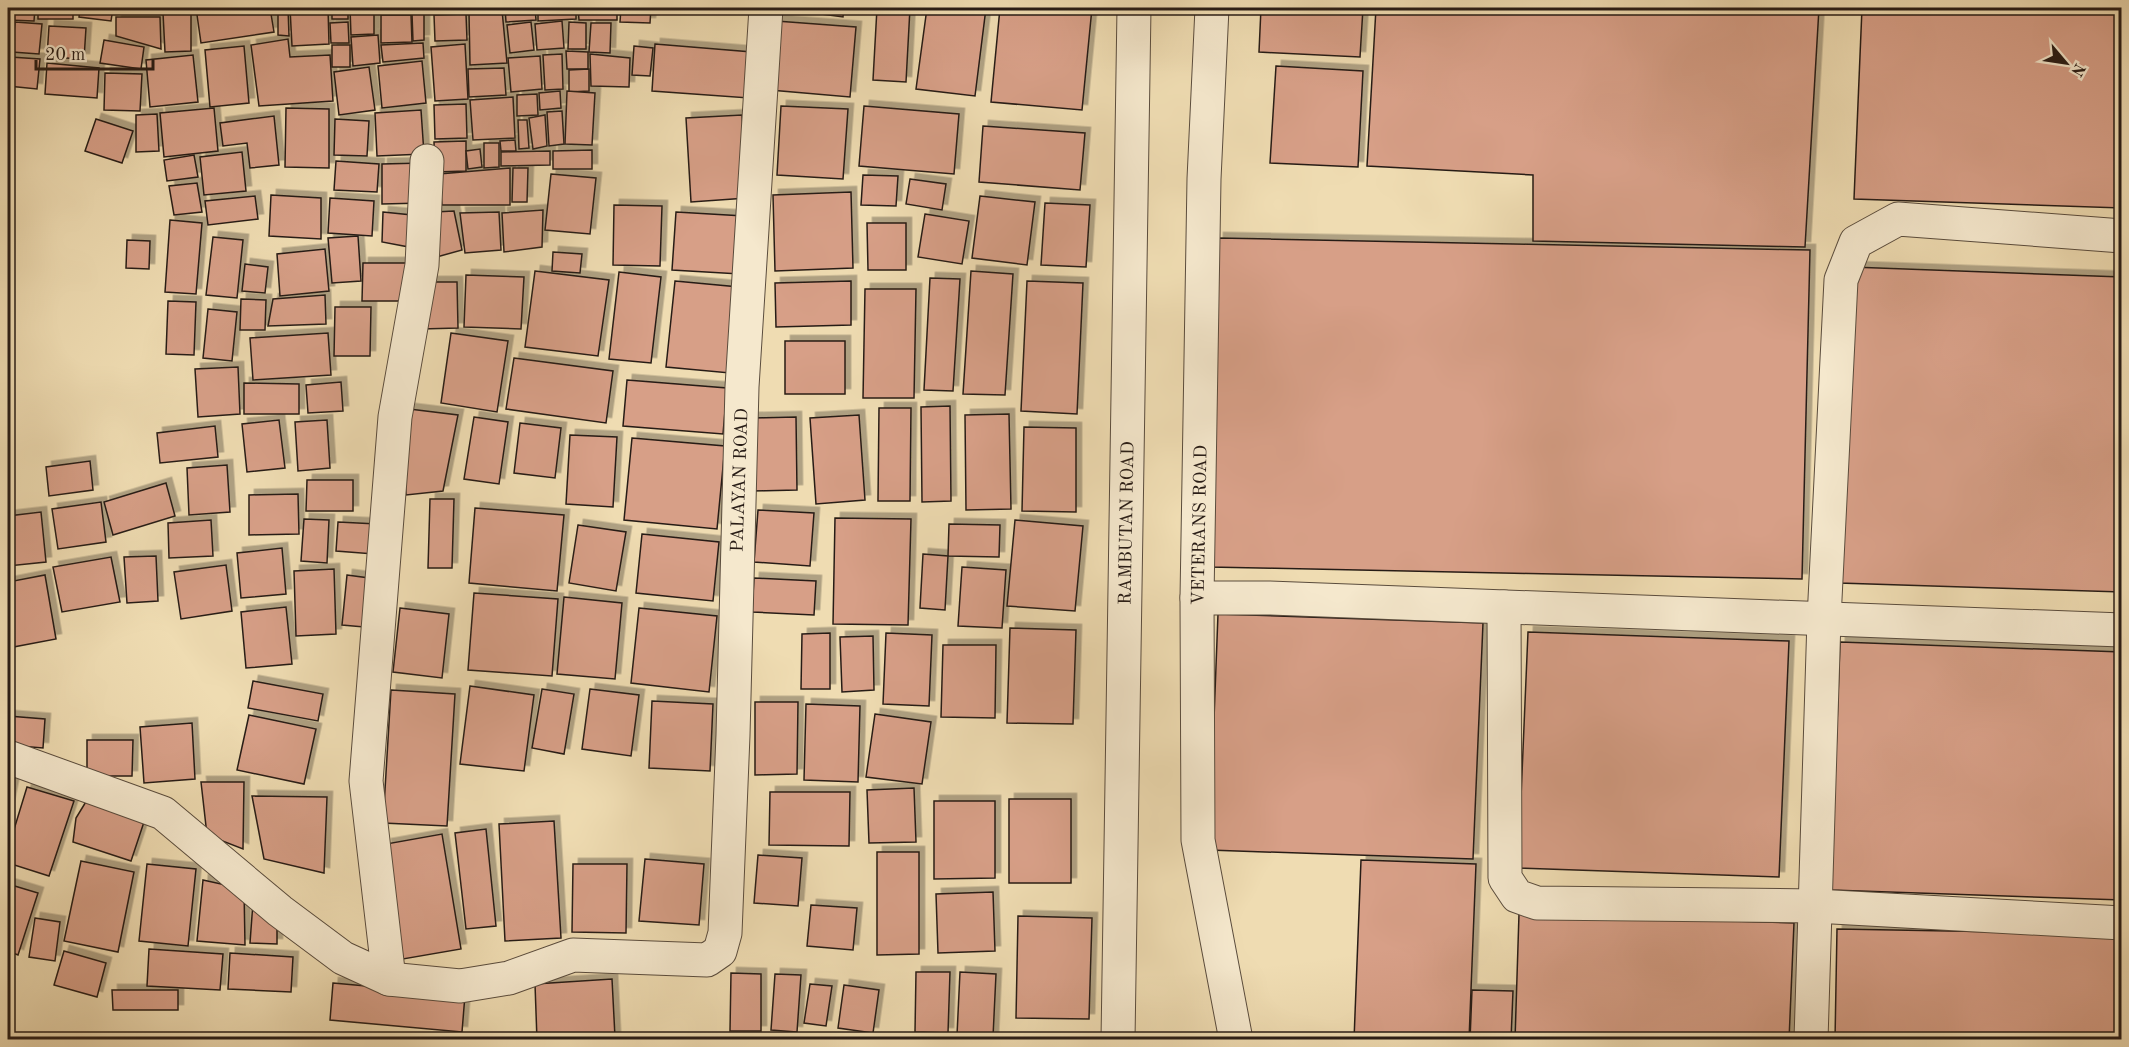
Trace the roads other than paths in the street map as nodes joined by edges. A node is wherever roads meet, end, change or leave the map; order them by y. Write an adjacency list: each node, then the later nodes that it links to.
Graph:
1 (765, 8): 13 (street, PALAYAN ROAD)
2 (1134, 8): 14 (street, RAMBUTAN ROAD)
3 (1212, 8): 6 (street, VETERANS ROAD)
4 (427, 161): 13 (street)
5 (2121, 236): 8 (street)
6 (1197, 598): 7 (street); 15 (street, VETERANS ROAD)
7 (1504, 607): 8 (street); 11 (street)
8 (1824, 619): 9 (street); 11 (street)
9 (2121, 630)
10 (8, 757): 13 (street)
11 (1815, 906): 12 (street); 16 (street)
12 (2121, 923)
13 (389, 979)
14 (1118, 1040)
15 (1236, 1040)
16 (1811, 1040)

